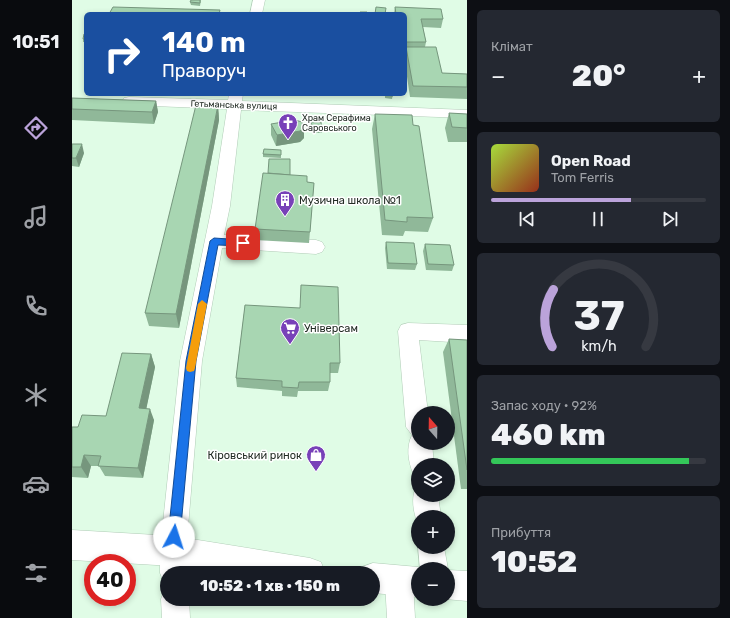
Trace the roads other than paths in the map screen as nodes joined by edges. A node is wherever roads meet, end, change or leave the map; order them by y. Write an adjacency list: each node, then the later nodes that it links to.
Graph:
1 (259, 0): 2 (street)
2 (256, 12)
3 (235, 99): 4 (street, Гетьманська вулиця); 5 (street, Гетьманська вулиця); 6 (street)
4 (116, 101)
5 (467, 114)
6 (214, 241): 7 (street); 11 (street)
7 (316, 247)
8 (467, 334): 9 (street)
9 (416, 406)
10 (72, 545): 11 (main road)
11 (174, 562): 12 (main road)
12 (223, 566)
13 (397, 580): 18 (street)
14 (455, 585): 15 (main road)
15 (467, 586)
16 (175, 606): 17 (street)
17 (176, 618)
18 (401, 618)

